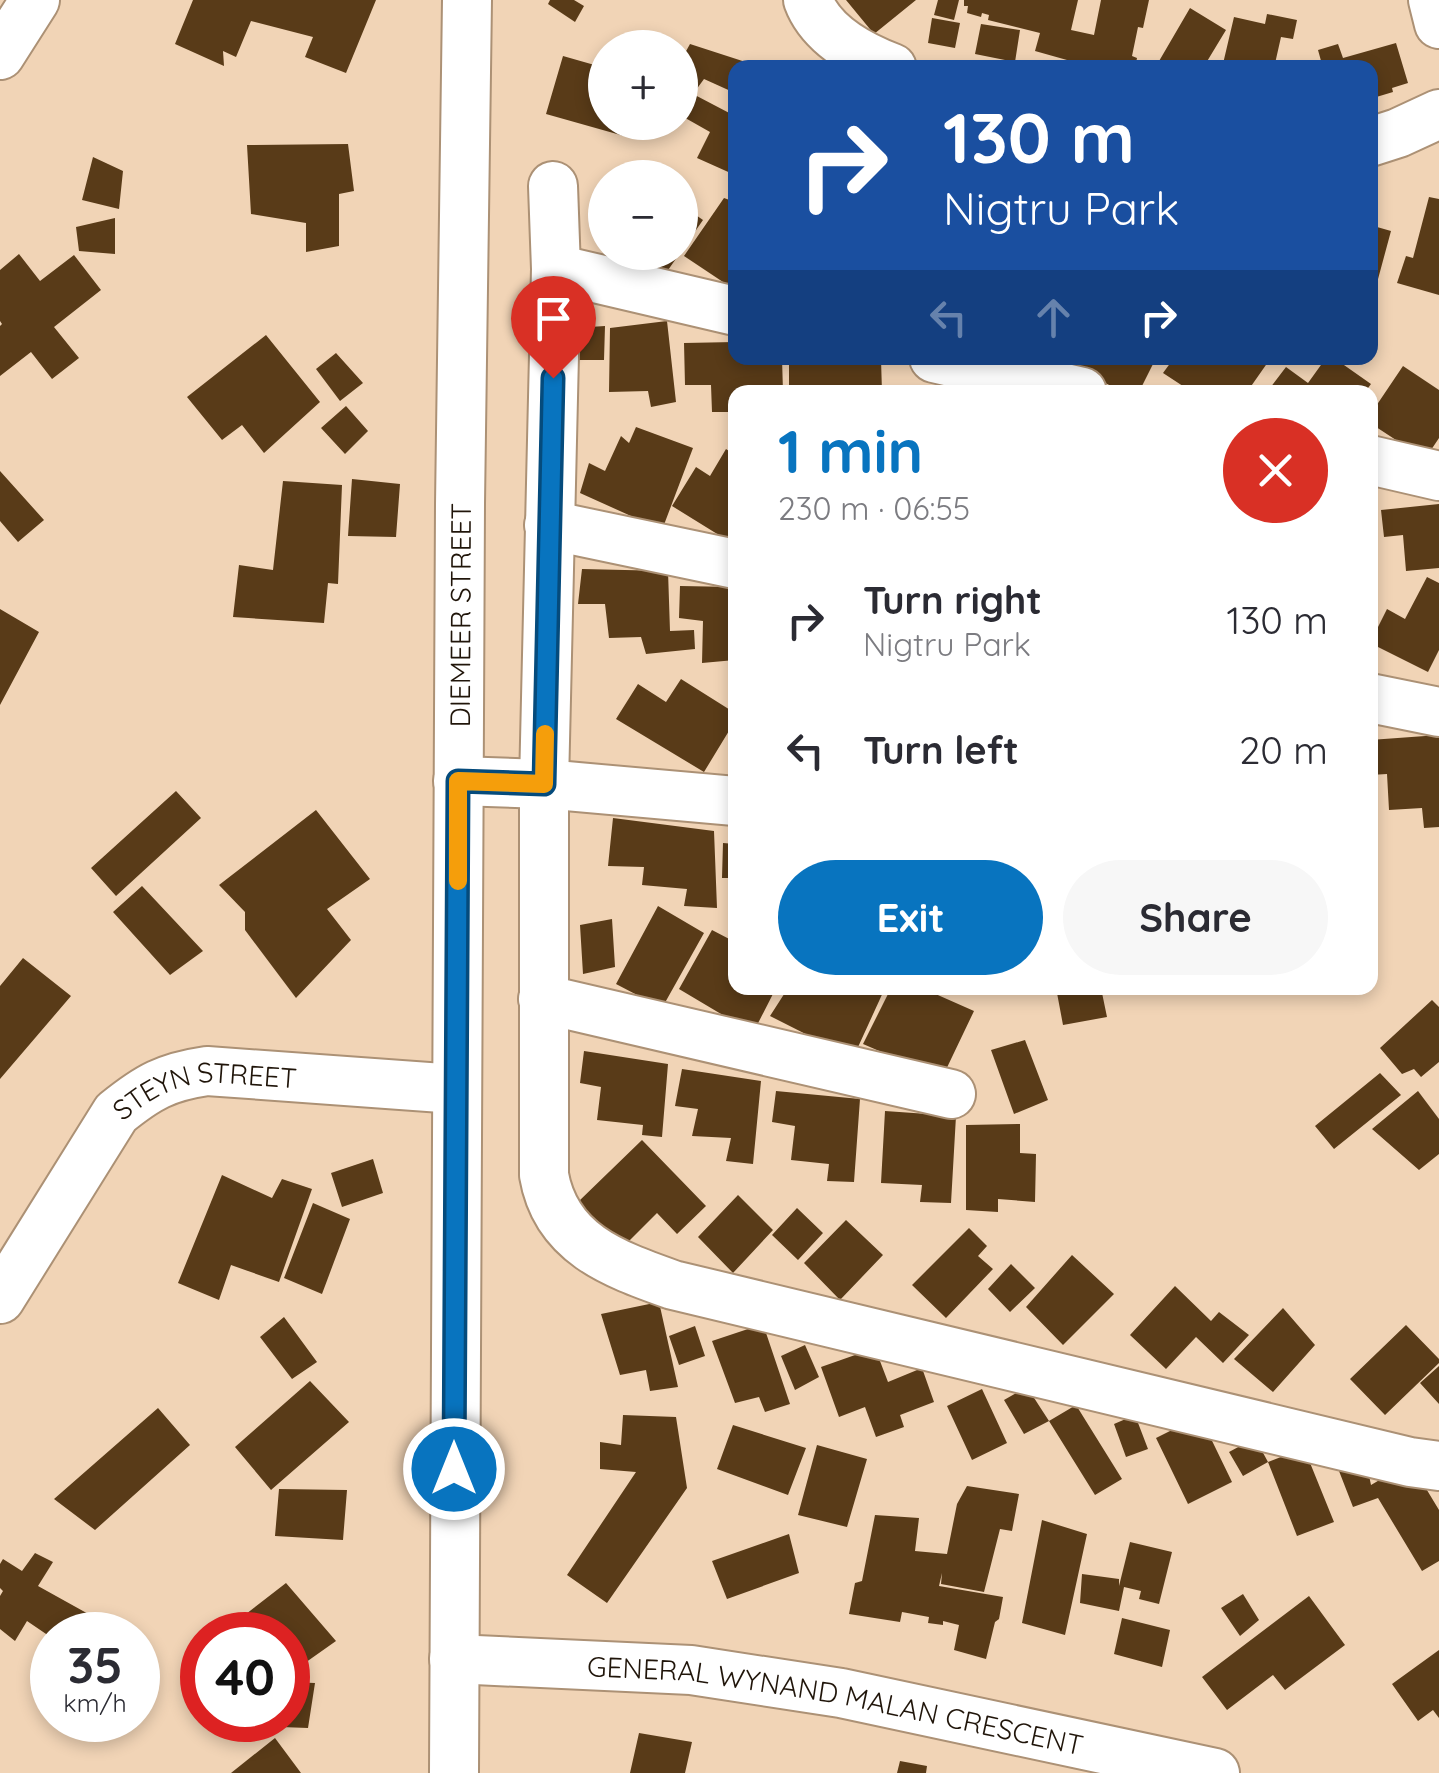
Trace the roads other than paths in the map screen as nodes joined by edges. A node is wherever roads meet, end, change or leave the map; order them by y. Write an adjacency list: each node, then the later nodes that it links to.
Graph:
1 (35, 0): 6 (street)
2 (467, 0): 21 (street, DIEMEER STREET)
3 (808, 0): 7 (street)
4 (1434, 0): 5 (street)
5 (1439, 24)
6 (0, 55)
7 (877, 60)
8 (1439, 114): 9 (street)
9 (1378, 139)
10 (553, 186): 11 (street)
11 (556, 269): 12 (street); 17 (street)
12 (728, 309)
13 (964, 365): 14 (street)
14 (1052, 385)
15 (1378, 462): 16 (street)
16 (1439, 476)
17 (549, 525): 18 (street); 21 (street)
18 (728, 563)
19 (1378, 700): 20 (street)
20 (1439, 712)
21 (502, 782): 22 (street); 23 (street); 24 (street, DIEMEER STREET)
22 (728, 800)
23 (544, 1000): 25 (street); 27 (street)
24 (456, 1089): 26 (street, STEYN STREET); 28 (street, DIEMEER STREET)
25 (952, 1094)
26 (0, 1299)
27 (1439, 1466)
28 (454, 1659): 29 (street, DIEMEER STREET); 30 (street, GENERAL WYNAND MALAN CRESCENT)
29 (454, 1773)
30 (1215, 1773)

